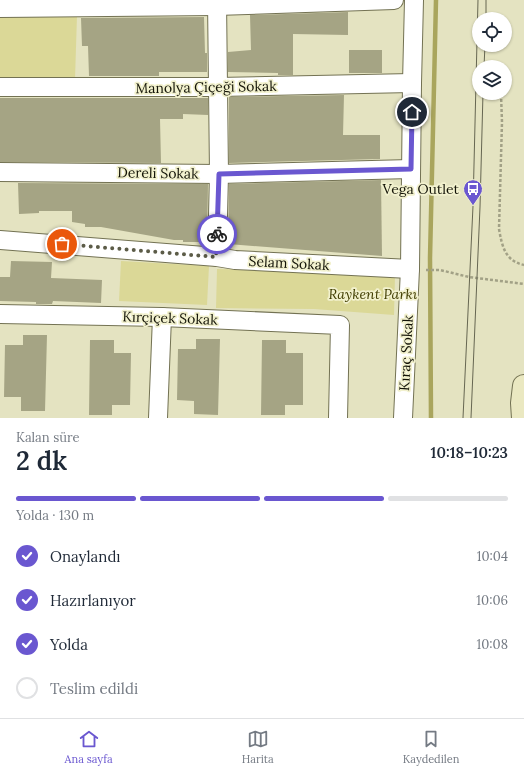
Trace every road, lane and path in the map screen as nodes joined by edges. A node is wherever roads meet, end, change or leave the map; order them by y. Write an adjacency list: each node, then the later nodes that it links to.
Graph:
1 (394, 0): 3 (street)
2 (414, 0): 5 (street, Kıraç Sokak)
3 (216, 3): 4 (street); 6 (street)
4 (0, 8)
5 (412, 83): 6 (street, Manolya Çiçeği Sokak); 9 (street, Kıraç Sokak)
6 (218, 87): 7 (street, Manolya Çiçeği Sokak); 11 (street)
7 (0, 88)
8 (501, 100): 14 (path)
9 (411, 169): 11 (street, Dereli Sokak); 15 (street, Kıraç Sokak)
10 (0, 172): 11 (street, Dereli Sokak)
11 (219, 174): 13 (street)
12 (0, 240): 13 (street, Selam Sokak)
13 (216, 257): 15 (street, Selam Sokak)
14 (524, 266)
15 (417, 269): 16 (path); 22 (street, Kıraç Sokak)
16 (524, 284)
17 (0, 314): 18 (street, Kırçiçek Sokak)
18 (162, 316): 20 (street); 21 (street, Kırçiçek Sokak)
19 (524, 386): 23 (street)
20 (158, 418)
21 (338, 418)
22 (403, 418)
23 (522, 418)

